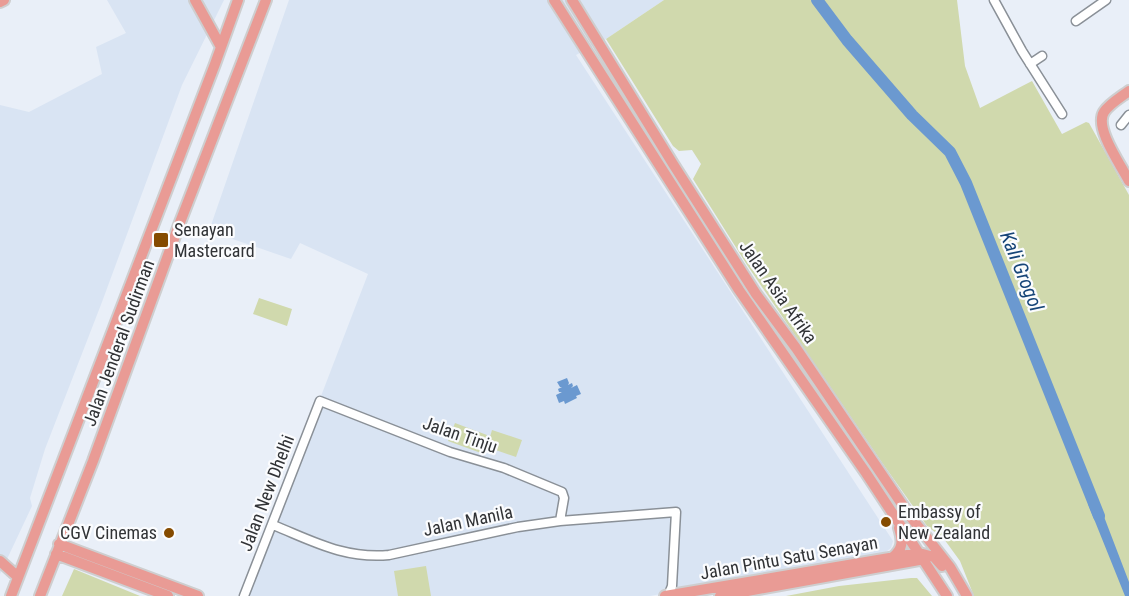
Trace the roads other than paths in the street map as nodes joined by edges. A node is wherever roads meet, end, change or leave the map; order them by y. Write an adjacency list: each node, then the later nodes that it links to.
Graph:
1 (195, 0): 9 (main road)
2 (238, 0): 9 (main road, Jalan Jenderal Sudirman)
3 (266, 0): 27 (main road, Jalan Jenderal Sudirman)
4 (554, 0): 18 (main road, Jalan Asia Afrika)
5 (572, 0): 18 (main road, Jalan Asia Afrika)
6 (994, 0): 11 (street)
7 (1101, 2): 8 (street)
8 (1076, 21)
9 (221, 47): 29 (main road, Jalan Jenderal Sudirman)
10 (1042, 56): 11 (street)
11 (1030, 64): 14 (street)
12 (1129, 91): 19 (main road)
13 (1129, 98): 17 (main road)
14 (1062, 114)
15 (1129, 115): 16 (street)
16 (1121, 125)
17 (1129, 166)
18 (675, 178): 21 (main road, Jalan Asia Afrika); 22 (main road, Jalan Asia Afrika)
19 (1129, 181)
20 (320, 401): 25 (street, Jalan Tinju); 26 (street, Jalan New Dhelhi)
21 (877, 466): 22 (main road); 23 (main road, Jalan Asia Afrika)
22 (866, 473): 24 (main road, Jalan Asia Afrika)
23 (910, 516): 28 (main road); 44 (main road, Jalan Asia Afrika)
24 (896, 519): 28 (main road, Jalan Asia Afrika); 30 (main road)
25 (560, 521): 26 (street, Jalan Manila); 35 (street, Jalan Manila)
26 (273, 525): 40 (street, Jalan New Dhelhi)
27 (58, 549): 32 (main road); 37 (main road, Jalan Jenderal Sudirman)
28 (922, 555): 30 (main road, Jalan Pintu Satu Senayan); 43 (main road, Jalan Asia Afrika); 44 (main road)
29 (24, 561): 31 (main road); 33 (main road, Jalan Jenderal Sudirman)
30 (893, 561): 35 (main road, Jalan Pintu Satu Senayan); 41 (main road, Jalan Pintu Satu Senayan); 42 (main road)
31 (1, 562): 33 (main road)
32 (109, 568): 34 (main road); 38 (main road)
33 (18, 577): 36 (main road, Jalan Jenderal Sudirman)
34 (178, 593): 39 (main road)
35 (675, 594)
36 (11, 596)
37 (40, 596)
38 (168, 596)
39 (198, 596)
40 (244, 596)
41 (720, 596)
42 (942, 596)
43 (947, 596)
44 (965, 596)

